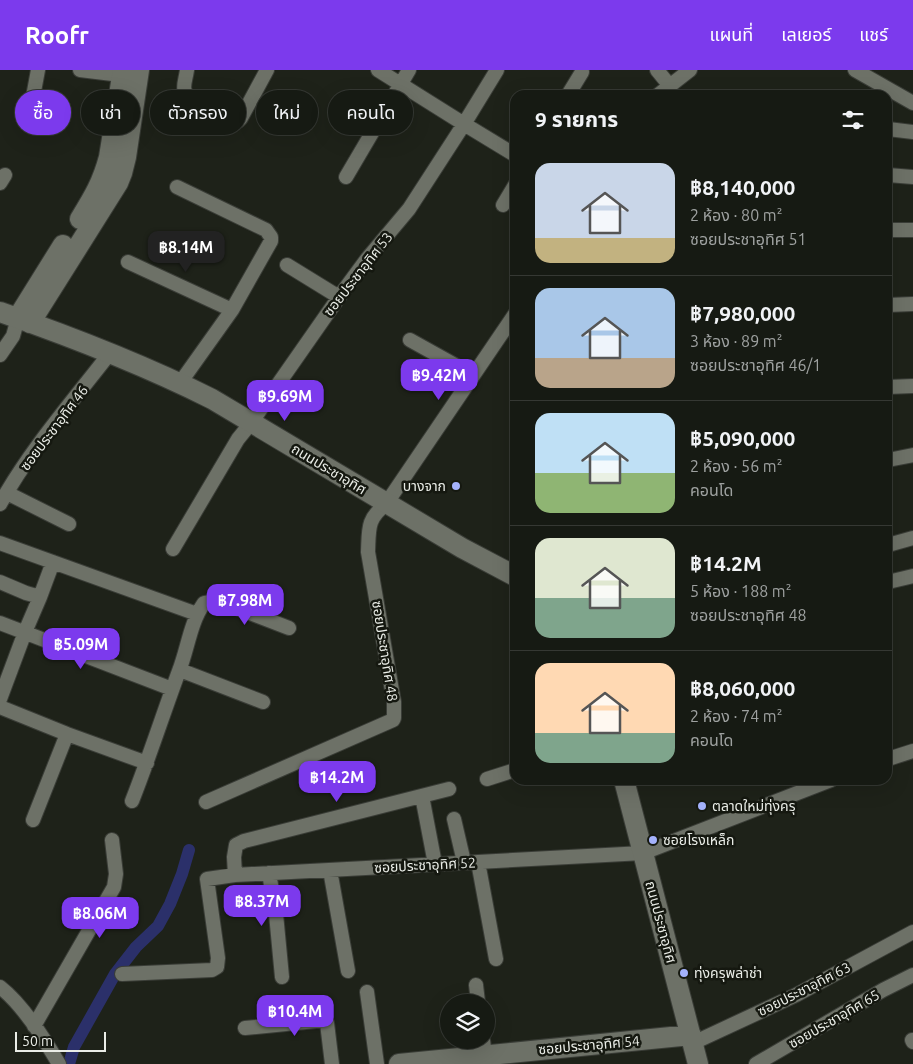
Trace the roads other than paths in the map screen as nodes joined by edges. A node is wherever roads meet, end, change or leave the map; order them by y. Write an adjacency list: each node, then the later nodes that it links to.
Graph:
1 (38, 70): 15 (street)
2 (80, 70): 12 (street)
3 (187, 70): 4 (street)
4 (268, 70)
5 (378, 70): 13 (street)
6 (409, 70): 13 (street)
7 (497, 70): 21 (street, ซอยประชาอุทิศ 53)
8 (657, 70): 14 (street)
9 (690, 70): 14 (street)
10 (855, 70): 18 (street)
11 (582, 72): 16 (street)
12 (131, 73): 40 (main road)
13 (401, 84): 21 (street); 26 (street)
14 (670, 86): 17 (street)
15 (34, 90)
16 (571, 90)
17 (665, 90)
18 (890, 90)
19 (892, 91): 20 (street)
20 (913, 103)
21 (464, 124): 24 (street); 35 (street, ซอยประชาอุทิศ 53)
22 (892, 130): 23 (street)
23 (913, 132)
24 (510, 152)
25 (892, 175): 27 (street)
26 (346, 177)
27 (913, 177)
28 (177, 187): 38 (street)
29 (510, 193): 30 (street)
30 (503, 205)
31 (892, 230): 32 (street)
32 (913, 230)
33 (128, 262): 38 (street)
34 (288, 265): 35 (street)
35 (338, 297): 48 (street, ซอยประชาอุทิศ 53)
36 (913, 304): 37 (street)
37 (892, 305)
38 (232, 310): 45 (street)
39 (510, 321): 44 (street)
40 (15, 322): 42 (main road, ถนนประชาอุทิศ); 43 (street)
41 (410, 340): 44 (street)
42 (110, 353): 45 (main road, ถนนประชาอุทิศ); 51 (street, ซอยประชาอุทิศ 46)
43 (0, 355)
44 (473, 375): 52 (street)
45 (180, 383): 48 (main road, ถนนประชาอุทิศ)
46 (913, 386): 47 (street)
47 (892, 388)
48 (251, 423): 52 (main road, ถนนประชาอุทิศ); 57 (street, ซอยประชาอุทิศ 53)
49 (913, 455): 50 (street)
50 (892, 459)
51 (3, 498): 53 (street)
52 (386, 504): 59 (main road, ถนนประชาอุทิศ); 84 (street, ซอยประชาอุทิศ 48)
53 (69, 524)
54 (913, 538): 56 (street)
55 (0, 543): 58 (street)
56 (892, 544)
57 (173, 549)
58 (53, 562): 63 (street); 64 (street)
59 (510, 573)
60 (913, 576): 61 (street)
61 (892, 581)
62 (0, 582): 63 (street)
63 (40, 597): 67 (street)
64 (197, 614): 66 (street); 68 (street)
65 (0, 623): 67 (street)
66 (289, 628)
67 (25, 632): 69 (street); 70 (street)
68 (180, 670): 69 (street); 71 (street)
69 (172, 689): 76 (street)
70 (0, 699)
71 (263, 702)
72 (0, 707): 73 (street)
73 (67, 734): 76 (street); 86 (street)
74 (913, 751): 75 (street)
75 (892, 758)
76 (147, 763): 83 (street)
77 (510, 772): 78 (street)
78 (487, 779)
79 (625, 785): 88 (main road, ถนนประชาอุทิศ)
80 (818, 785): 88 (street, ซอยประชาอุทิศ 52)
81 (449, 789): 82 (street)
82 (422, 796): 90 (street); 93 (street)
83 (132, 801)
84 (206, 802)
85 (454, 819): 89 (street)
86 (33, 820)
87 (112, 840): 104 (street)
88 (643, 853): 89 (street, ซอยประชาอุทิศ 52); 106 (main road, ถนนประชาอุทิศ)
89 (471, 862): 90 (street, ซอยประชาอุทิศ 52); 95 (street)
90 (435, 864): 91 (street, ซอยประชาอุทิศ 52)
91 (330, 870): 92 (street, ซอยประชาอุทิศ 52); 96 (street)
92 (270, 873): 93 (street, ซอยประชาอุทิศ 52); 99 (street)
93 (235, 875): 97 (street, ซอยประชาอุทิศ 52)
94 (913, 932): 106 (street, ซอยประชาอุทิศ 63)
95 (496, 959)
96 (348, 970)
97 (122, 974)
98 (913, 975): 114 (street, ซอยประชาอุทิศ 65)
99 (282, 977)
100 (476, 985): 103 (street)
101 (0, 987): 104 (street)
102 (367, 992): 111 (street)
103 (477, 994)
104 (34, 1026): 109 (street)
105 (245, 1028): 110 (street)
106 (692, 1039): 107 (main road, ซอยประชาอุทิศ 54); 113 (main road, ถนนประชาอุทิศ)
107 (495, 1047)
108 (474, 1049): 112 (main road, ซอยประชาอุทิศ 54)
109 (59, 1064)
110 (332, 1064)
111 (377, 1064)
112 (399, 1064)
113 (698, 1064)
114 (756, 1064)

